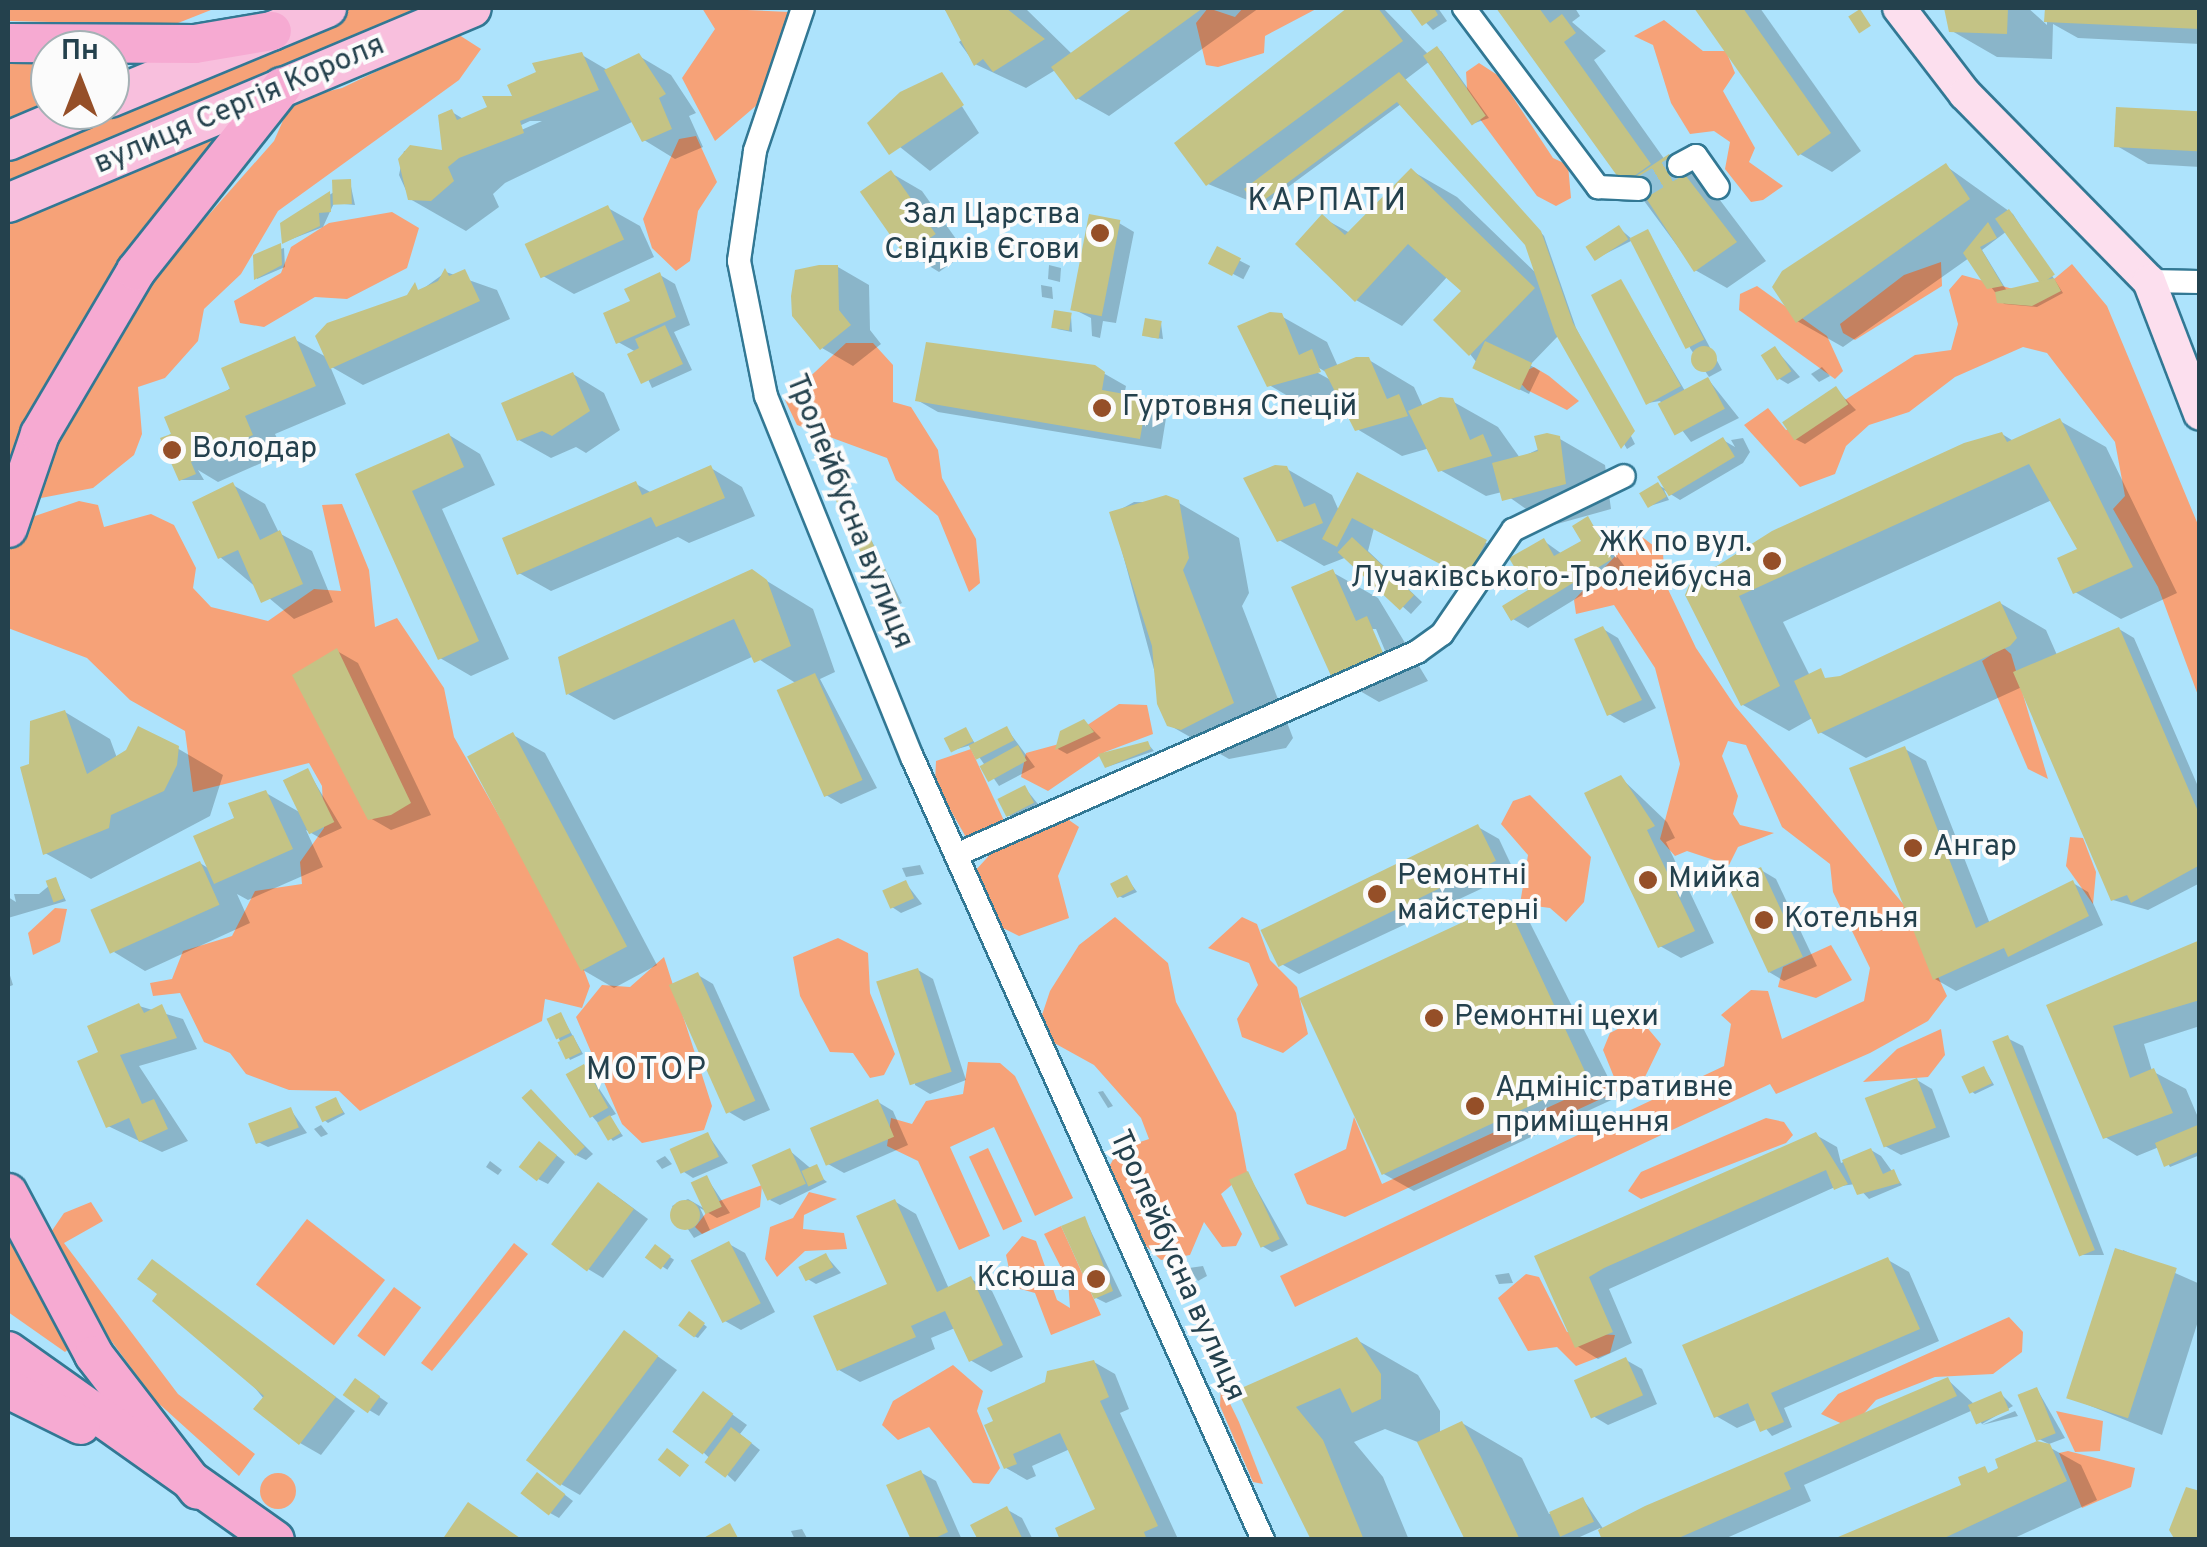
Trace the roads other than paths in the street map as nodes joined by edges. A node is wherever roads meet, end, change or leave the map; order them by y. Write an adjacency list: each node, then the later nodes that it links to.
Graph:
1 (328, 8): 6 (main road, вулиця Сергія Короля)
2 (472, 8): 8 (main road, вулиця Сергія Короля)
3 (802, 8): 21 (street, Тролейбусна вулиця)
4 (1464, 8): 14 (street)
5 (1899, 8): 16 (main road)
6 (272, 31): 7 (highway); 9 (main road, вулиця Сергія Короля)
7 (8, 43)
8 (282, 87): 15 (main road, вулиця Сергія Короля); 20 (highway)
9 (130, 90)
10 (34, 130): 11 (main road, вулиця Сергія Короля)
11 (8, 141)
12 (1679, 165): 13 (street)
13 (1718, 187)
14 (1639, 189)
15 (8, 203)
16 (2149, 281): 17 (street); 18 (main road)
17 (2200, 282)
18 (2200, 414)
19 (1624, 476): 21 (street)
20 (8, 528)
21 (956, 856): 28 (street, Тролейбусна вулиця)
22 (8, 1193): 26 (highway)
23 (8, 1352): 25 (highway)
24 (8, 1389): 25 (highway)
25 (142, 1452): 26 (highway)
26 (198, 1490): 27 (highway)
27 (276, 1540)
28 (1263, 1540)

